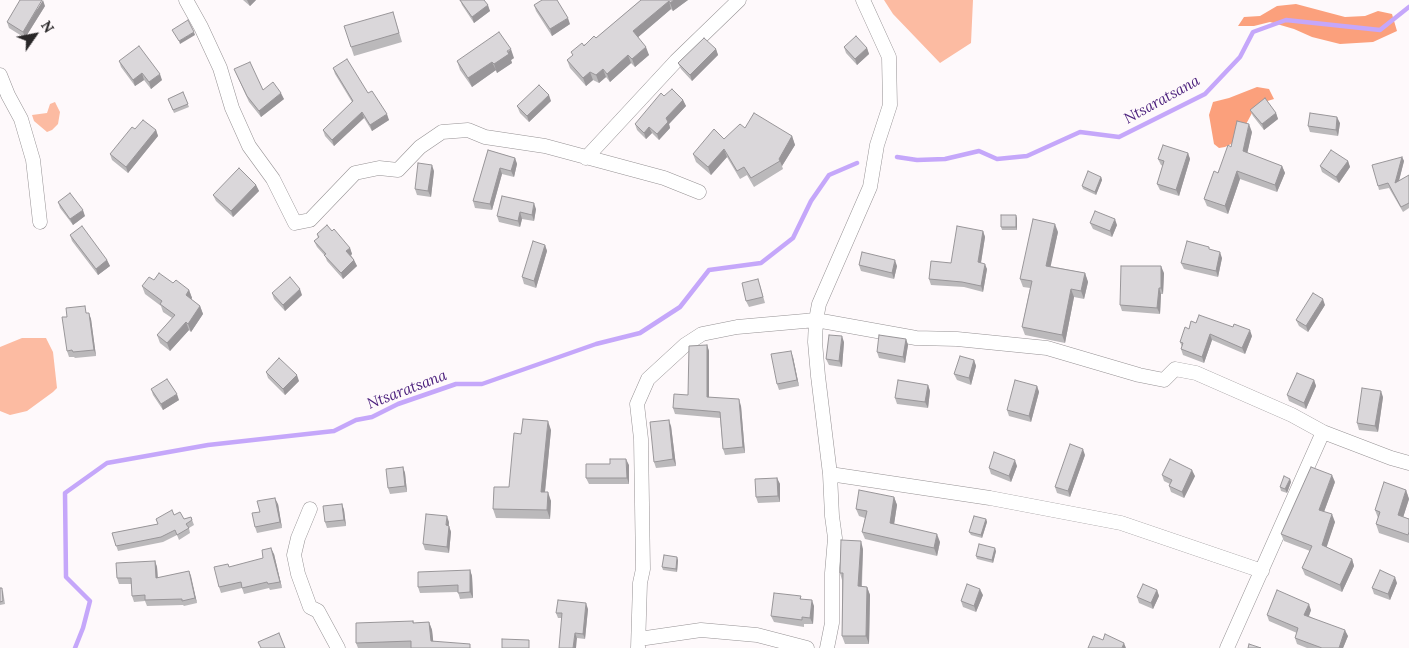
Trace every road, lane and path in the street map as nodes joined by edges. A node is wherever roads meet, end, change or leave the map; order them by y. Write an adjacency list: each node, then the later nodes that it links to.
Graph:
1 (186, 0): 5 (street)
2 (739, 0): 5 (street)
3 (863, 0): 8 (street)
4 (0, 75): 7 (street)
5 (586, 158): 6 (street)
6 (699, 192)
7 (40, 222)
8 (816, 320): 9 (street); 11 (street); 14 (street)
9 (1322, 432): 10 (street); 13 (street)
10 (1409, 463)
11 (830, 474): 13 (street); 17 (street)
12 (310, 509): 15 (street)
13 (1262, 570): 18 (street)
14 (638, 644): 16 (street)
15 (338, 648)
16 (807, 648)
17 (827, 648)
18 (1228, 648)

